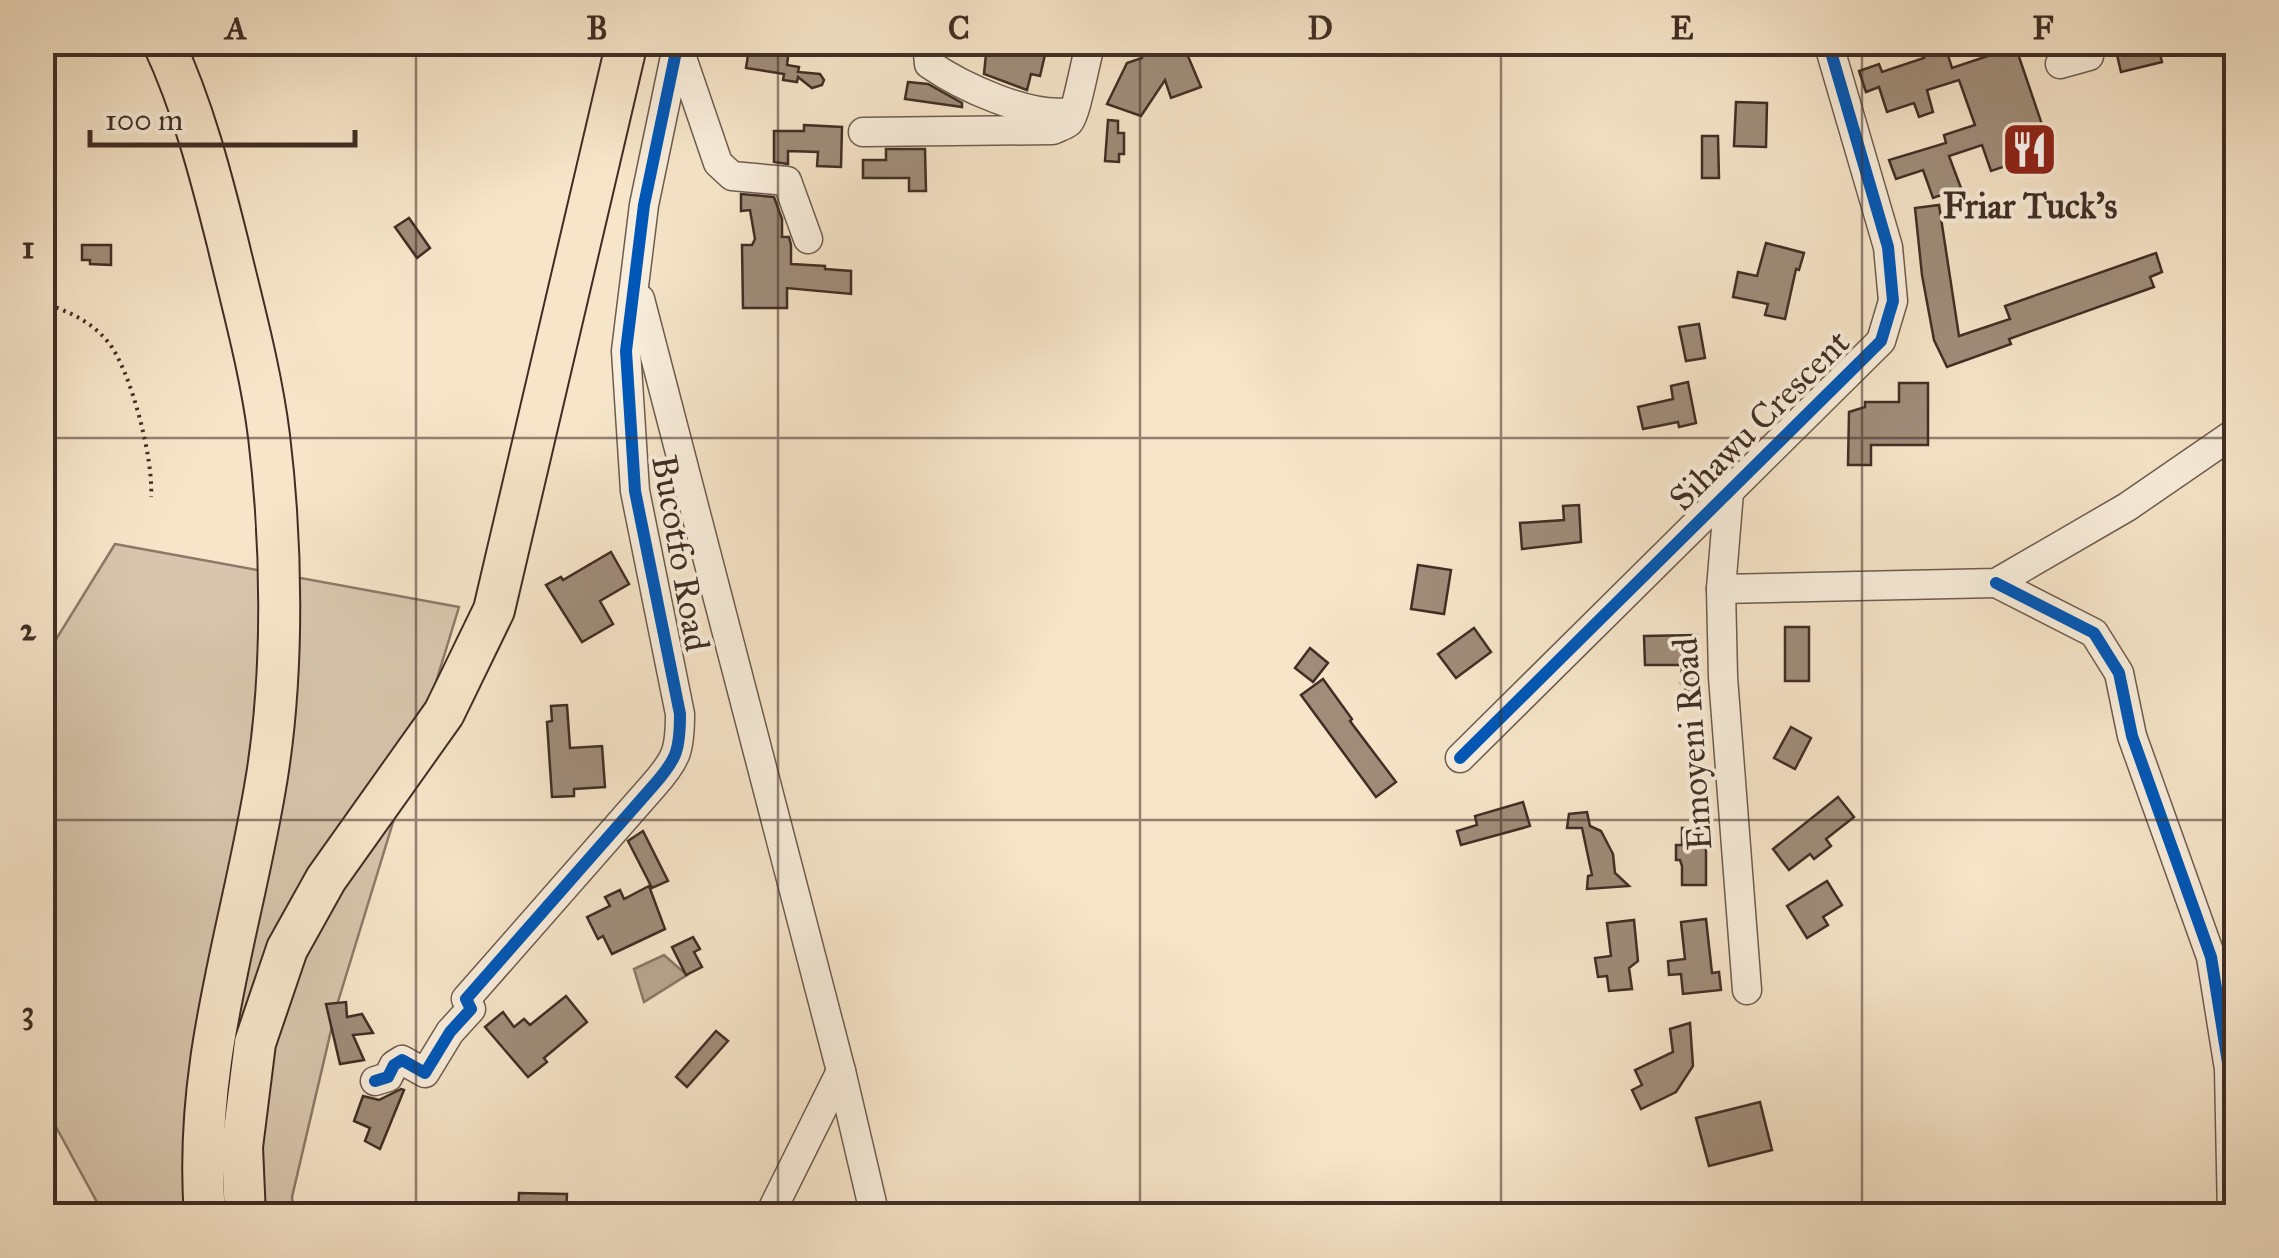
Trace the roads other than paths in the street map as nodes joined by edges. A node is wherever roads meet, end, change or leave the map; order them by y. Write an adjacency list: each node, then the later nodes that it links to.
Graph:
1 (163, 42): 22 (highway)
2 (189, 42): 23 (highway)
3 (627, 42): 24 (highway)
4 (926, 42): 10 (street)
5 (1828, 42): 15 (street, Sihawu Crescent)
6 (2085, 42): 9 (street)
7 (677, 43): 12 (street); 13 (street, Bucotfo Road)
8 (1096, 44): 10 (street)
9 (2060, 64)
10 (1076, 112): 11 (street)
11 (862, 132)
12 (808, 239)
13 (636, 283): 20 (street); 21 (street, Bucotfo Road)
14 (2236, 432): 16 (street)
15 (1729, 492): 17 (street, Emoyeni Road); 18 (street, Sihawu Crescent)
16 (1996, 583): 17 (street); 27 (street)
17 (1721, 588): 19 (street, Emoyeni Road)
18 (1460, 758)
19 (1747, 990)
20 (841, 1071): 25 (street); 26 (street)
21 (375, 1081)
22 (205, 1216)
23 (231, 1216)
24 (245, 1216)
25 (769, 1216)
26 (875, 1216)
27 (2232, 1216)

